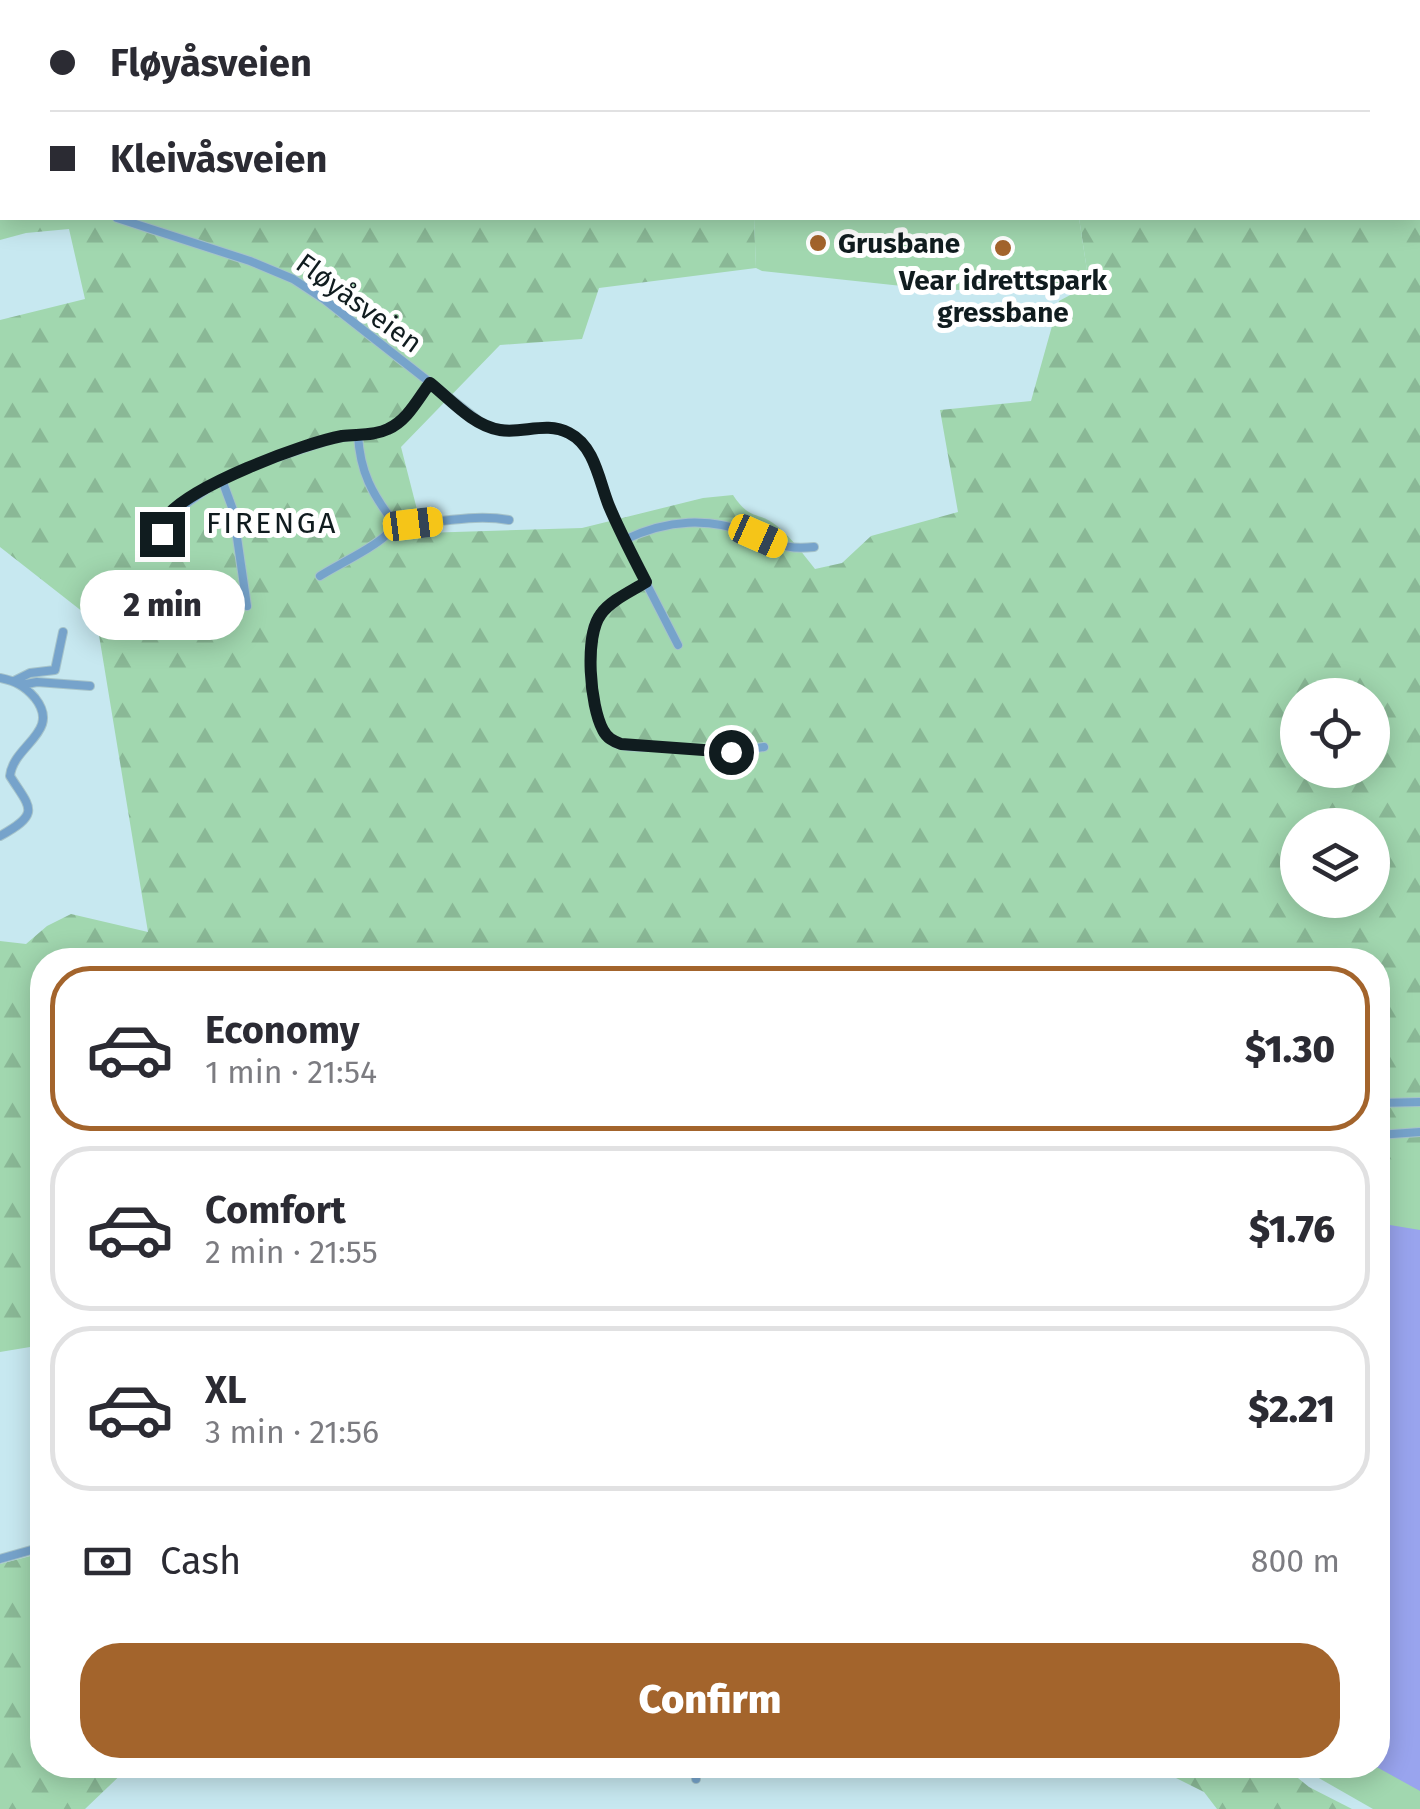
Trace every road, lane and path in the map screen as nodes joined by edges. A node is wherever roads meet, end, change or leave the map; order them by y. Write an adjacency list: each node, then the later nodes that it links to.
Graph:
1 (124, 220): 2 (street, Fløyåsveien)
2 (430, 383): 3 (street); 7 (street, Fløyåsveien)
3 (358, 435): 4 (street); 6 (street)
4 (222, 480): 8 (street); 12 (street)
5 (509, 520): 6 (street)
6 (395, 524): 10 (street)
7 (624, 540): 9 (street); 11 (street)
8 (164, 546)
9 (814, 546)
10 (320, 576)
11 (646, 582): 14 (street); 18 (street)
12 (247, 606)
13 (63, 632): 16 (street)
14 (678, 645)
15 (0, 678): 16 (street)
16 (17, 683): 17 (street); 19 (street)
17 (90, 686)
18 (764, 747)
19 (5, 776): 20 (street)
20 (0, 836)
21 (1420, 1102): 22 (street)
22 (1390, 1103)
23 (1420, 1132): 24 (street)
24 (1390, 1134)
25 (30, 1550): 26 (street)
26 (0, 1558)

